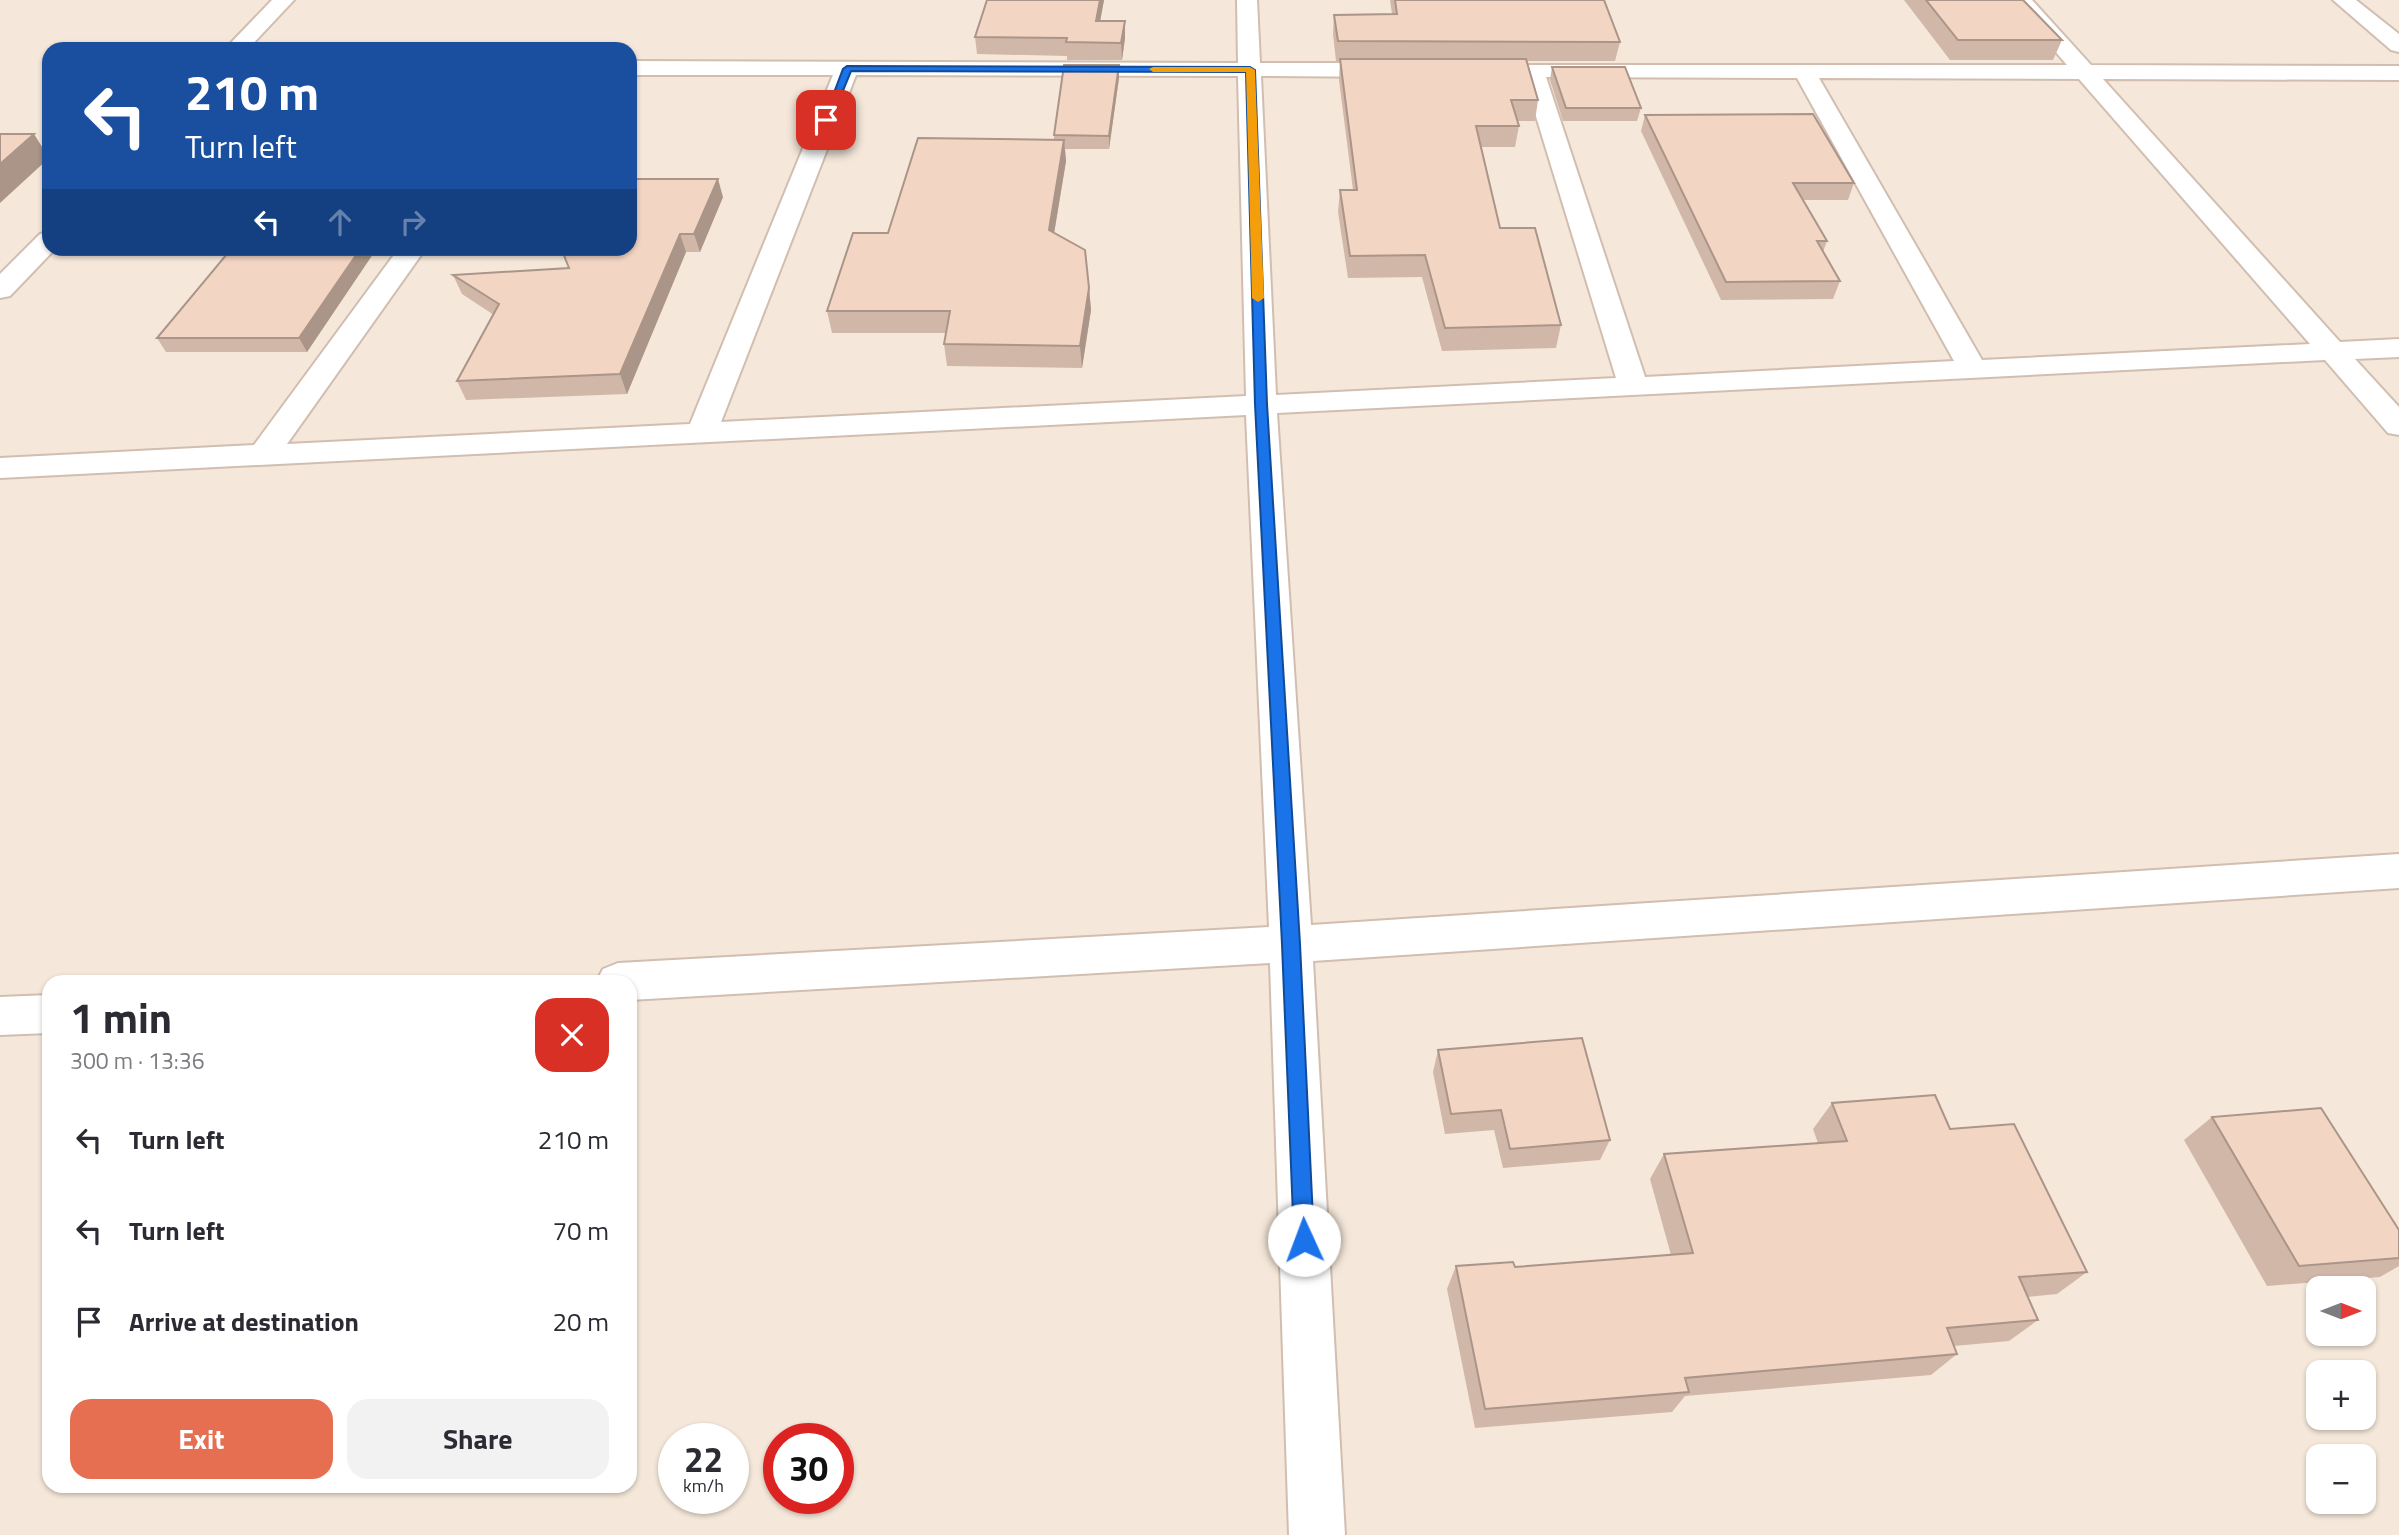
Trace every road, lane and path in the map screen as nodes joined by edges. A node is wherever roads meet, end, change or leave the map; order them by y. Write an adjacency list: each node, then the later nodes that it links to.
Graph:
1 (284, 0): 5 (street)
2 (1247, 0): 9 (street)
3 (2021, 0): 14 (street)
4 (2343, 0): 6 (street)
5 (243, 42)
6 (2399, 45)
7 (637, 68): 8 (street)
8 (847, 69): 9 (street); 25 (street)
9 (1250, 70): 10 (street); 23 (street)
10 (1412, 70)
11 (1452, 70): 12 (street)
12 (1533, 71): 13 (street); 22 (street)
13 (1804, 71): 14 (street); 21 (street)
14 (2085, 72): 15 (street); 20 (street)
15 (2399, 73)
16 (42, 247): 18 (street)
17 (407, 256): 26 (street)
18 (0, 290)
19 (2399, 348): 20 (street)
20 (2331, 351): 21 (street); 24 (street)
21 (1973, 369): 22 (street)
22 (1633, 385): 23 (street)
23 (1261, 404): 25 (street); 29 (street)
24 (2399, 426)
25 (702, 431): 26 (street)
26 (265, 453): 27 (street)
27 (0, 468)
28 (2399, 871): 29 (street)
29 (1291, 944): 30 (street); 33 (street)
30 (637, 981)
31 (42, 1014): 32 (street)
32 (0, 1016)
33 (1317, 1535)

